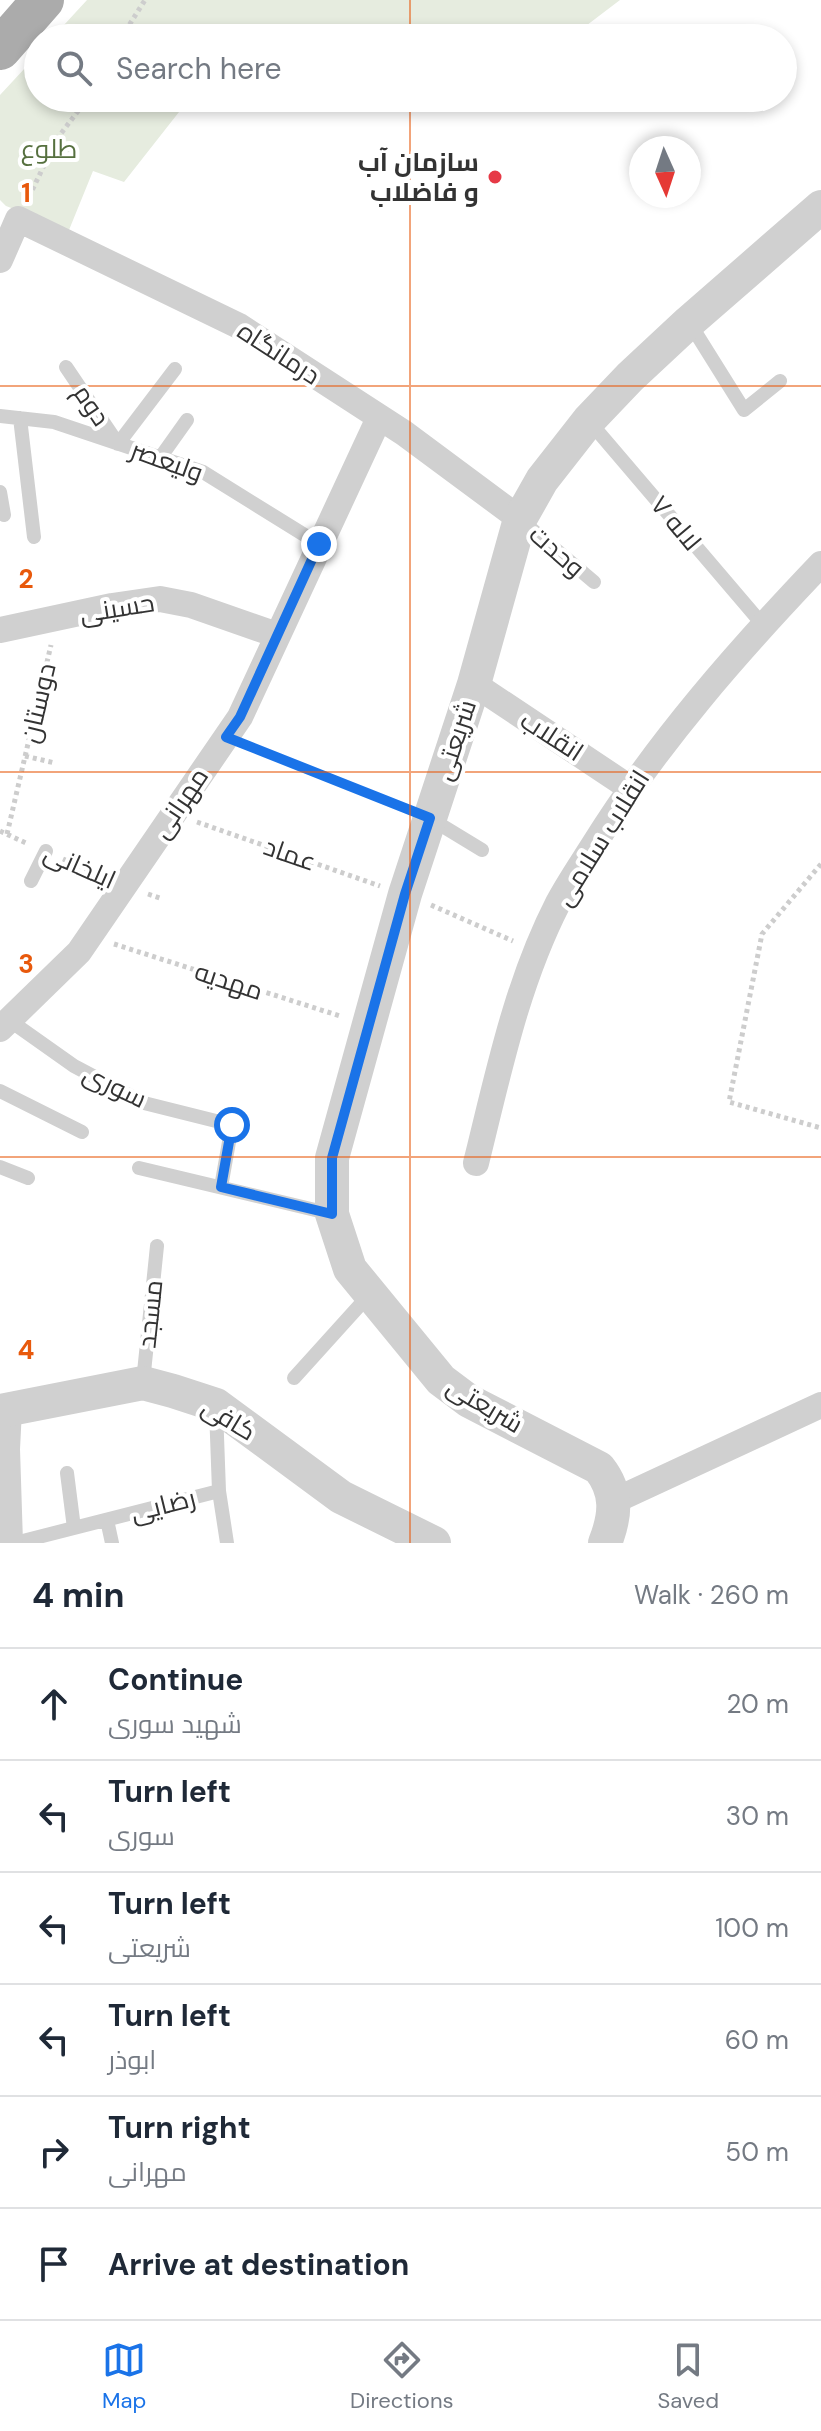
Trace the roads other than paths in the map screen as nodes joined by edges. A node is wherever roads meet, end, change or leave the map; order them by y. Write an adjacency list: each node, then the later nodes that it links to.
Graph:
1 (43, 0): 2 (main road)
2 (0, 49)
3 (821, 207): 5 (street, شریعتی)
4 (0, 260): 11 (street, درمانگاه)
5 (689, 322): 8 (lane); 13 (street, شریعتی)
6 (66, 367): 14 (lane, دوم)
7 (175, 369): 14 (lane)
8 (780, 381)
9 (0, 416): 10 (lane, ولیعصر)
10 (20, 418): 14 (lane, ولیعصر); 19 (lane)
11 (379, 418): 18 (street, درمانگاه); 20 (street, مهرانی)
12 (187, 420): 15 (lane)
13 (589, 420): 18 (street, شریعتی); 23 (lane, لاله ۷)
14 (118, 444): 15 (lane, ولیعصر)
15 (160, 458): 20 (lane, ولیعصر)
16 (0, 492): 17 (lane)
17 (4, 515)
18 (520, 519): 22 (lane, وحدت); 26 (street, شریعتی)
19 (34, 537)
20 (319, 544): 25 (street, مهرانی)
21 (821, 564): 23 (street, انقلاب سلامی)
22 (594, 582)
23 (763, 625): 27 (street, انقلاب سلامی)
24 (0, 630): 25 (street, حسینی)
25 (277, 635): 32 (street, مهرانی)
26 (474, 684): 27 (street, انقلاب); 28 (street, شریعتی)
27 (630, 788): 35 (street, انقلاب سلامی)
28 (430, 818): 29 (lane); 40 (street, شریعتی)
29 (482, 850)
30 (46, 851): 31 (lane)
31 (31, 881)
32 (5, 1025): 39 (lane, سوری)
33 (0, 1091): 34 (lane)
34 (82, 1132)
35 (476, 1163)
36 (0, 1167): 38 (lane)
37 (139, 1168): 39 (lane)
38 (28, 1178)
39 (221, 1187): 40 (lane)
40 (332, 1214): 42 (street, شریعتی)
41 (157, 1246): 44 (lane, مسجد)
42 (369, 1295): 43 (lane); 51 (street, شریعتی)
43 (294, 1378)
44 (143, 1383): 45 (street, کافی); 47 (street, کافی)
45 (216, 1405): 49 (lane); 54 (street, کافی)
46 (821, 1405): 51 (street)
47 (4, 1410): 50 (street)
48 (67, 1473): 53 (lane)
49 (219, 1491): 52 (lane, رضایی); 57 (lane)
50 (5, 1496): 55 (street)
51 (614, 1501): 58 (street)
52 (107, 1520): 53 (lane, رضایی); 56 (lane)
53 (74, 1528): 55 (lane, رضایی)
54 (412, 1538)
55 (12, 1543)
56 (112, 1543)
57 (227, 1543)
58 (605, 1543)

